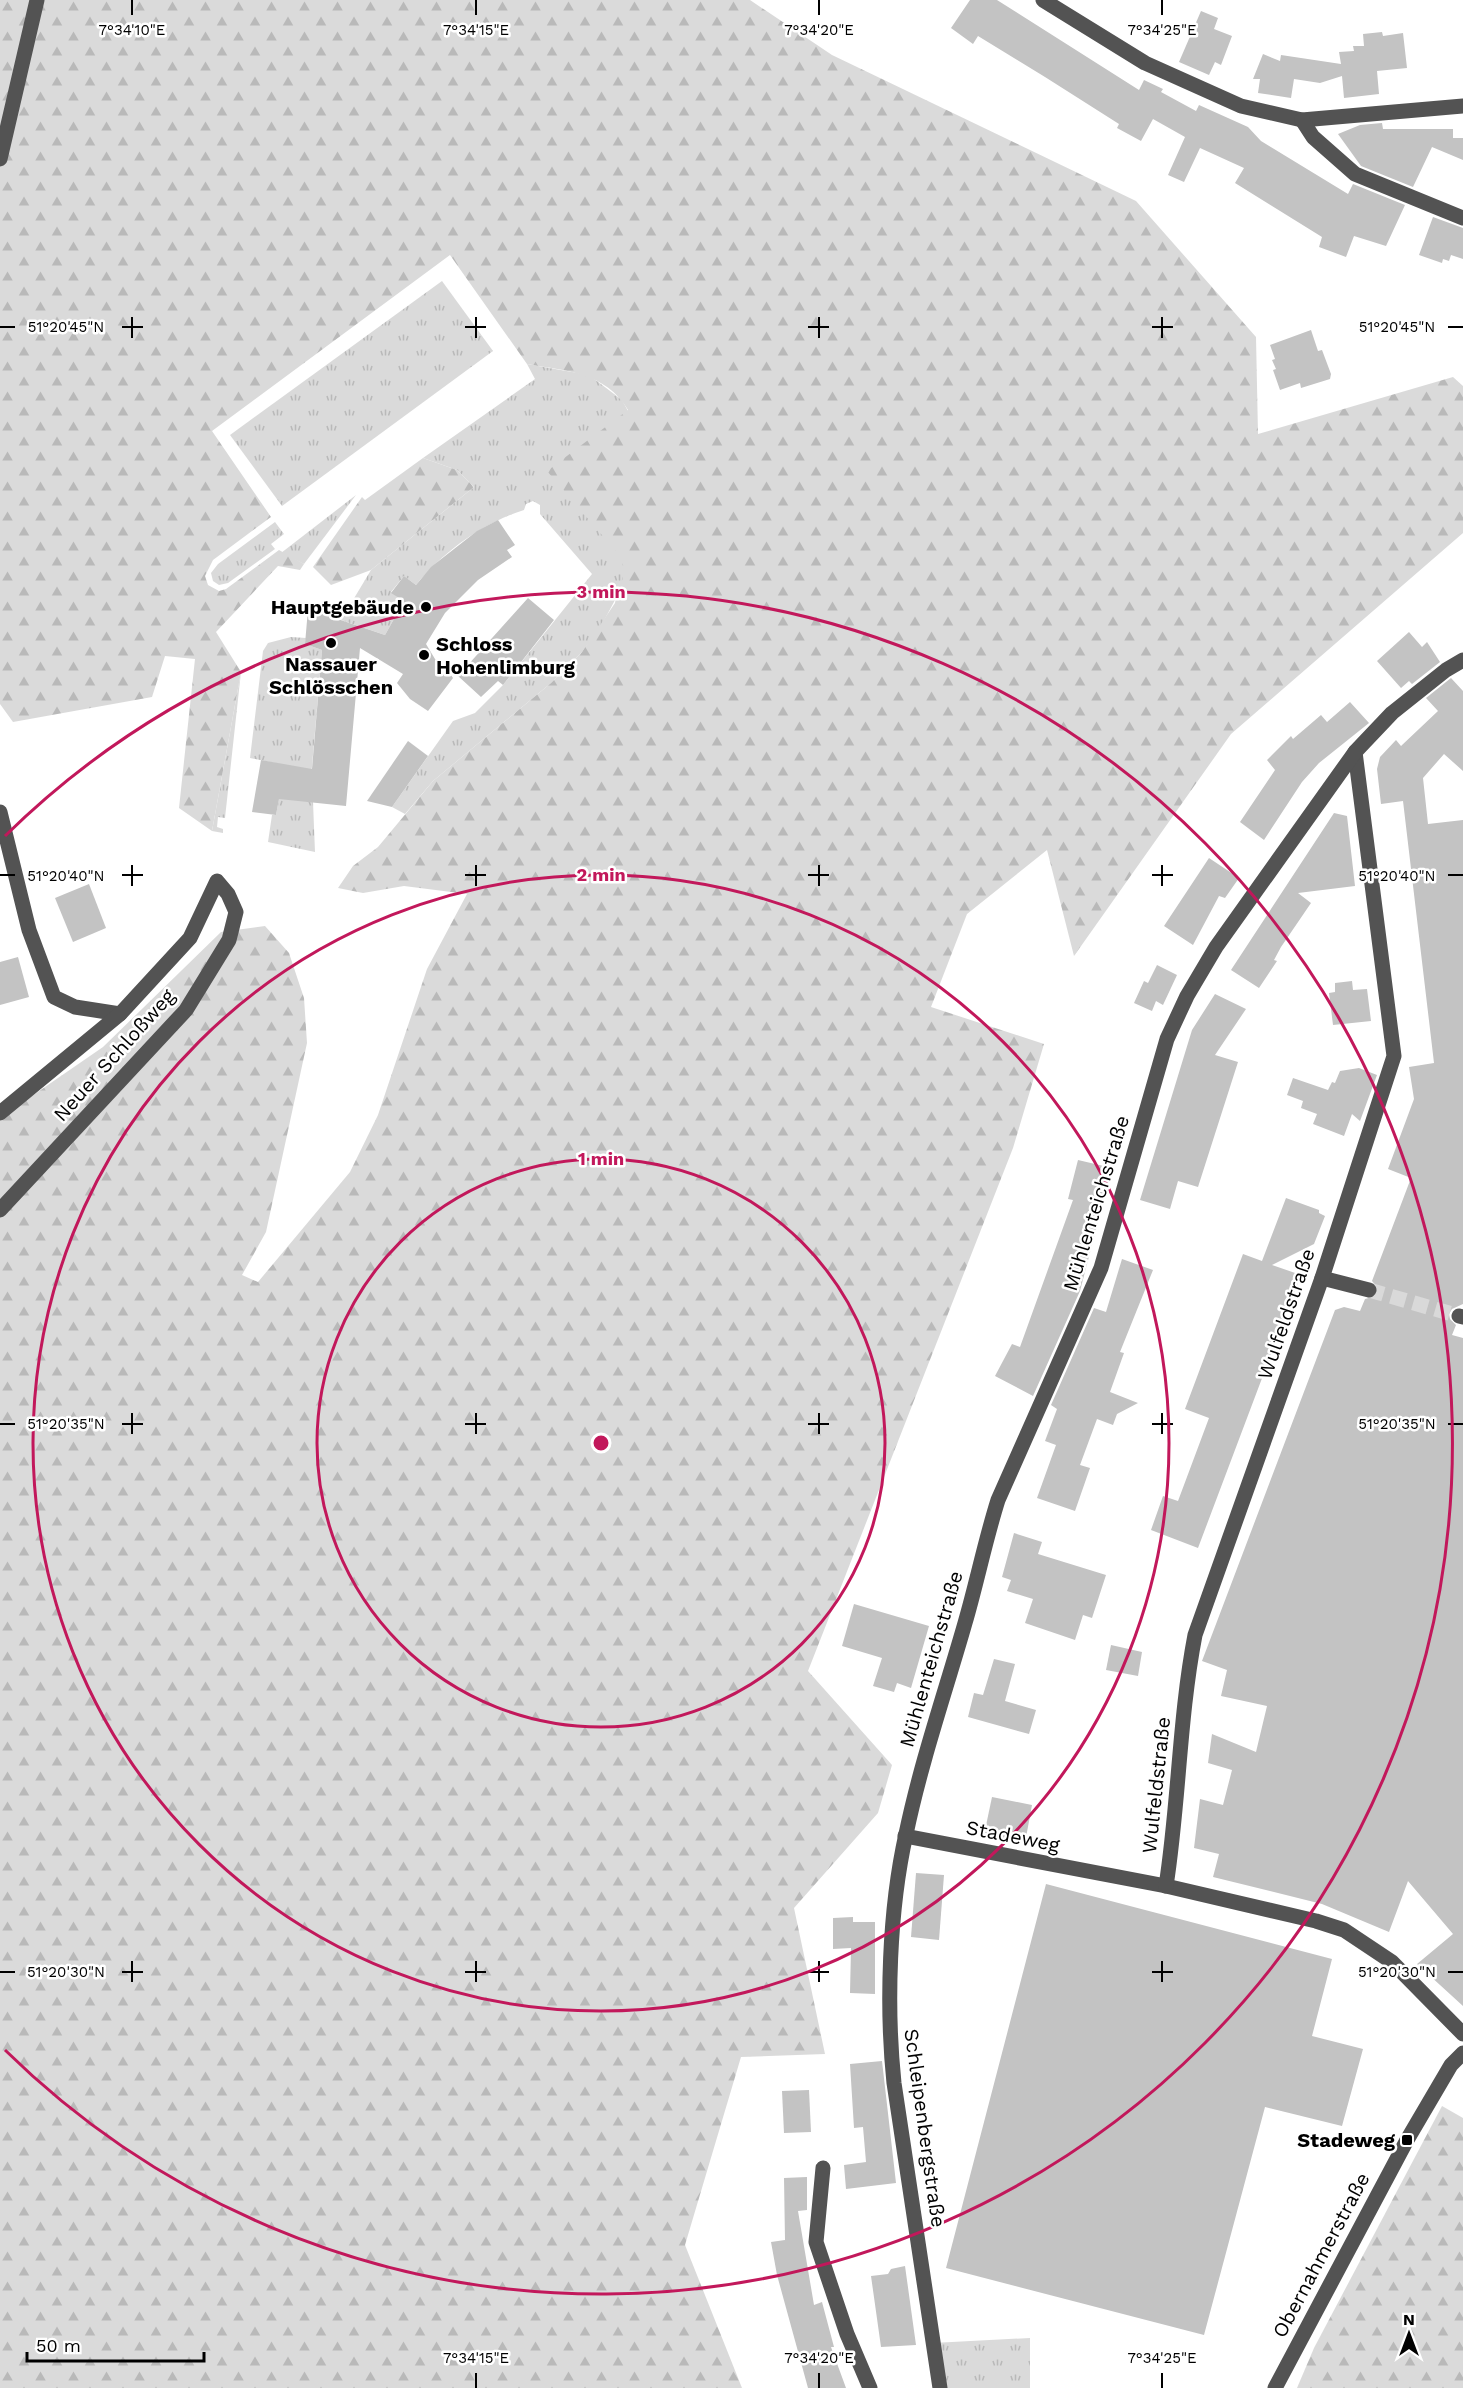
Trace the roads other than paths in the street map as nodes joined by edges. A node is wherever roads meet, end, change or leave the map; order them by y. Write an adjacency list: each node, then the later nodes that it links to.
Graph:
1 (38, 0): 5 (street)
2 (1043, 0): 4 (street)
3 (1463, 106): 4 (street)
4 (1302, 120): 6 (street)
5 (0, 159)
6 (1463, 218)
7 (1463, 660): 8 (street, Mühlenteichstraße)
8 (1355, 752): 13 (street, Wulfeldstraße); 15 (street, Mühlenteichstraße)
9 (0, 812): 10 (street)
10 (120, 1014): 11 (street); 12 (street, Neuer Schloßweg)
11 (0, 1113)
12 (0, 1210)
13 (1322, 1278): 14 (street); 16 (street, Wulfeldstraße)
14 (1369, 1290)
15 (905, 1836): 16 (street, Stadeweg); 21 (street, Schleipenbergstraße)
16 (1166, 1886): 17 (street, Stadeweg)
17 (1463, 2034)
18 (1463, 2053): 22 (street, Obernahmerstraße)
19 (823, 2168): 20 (street)
20 (870, 2388)
21 (940, 2388)
22 (1275, 2388)

